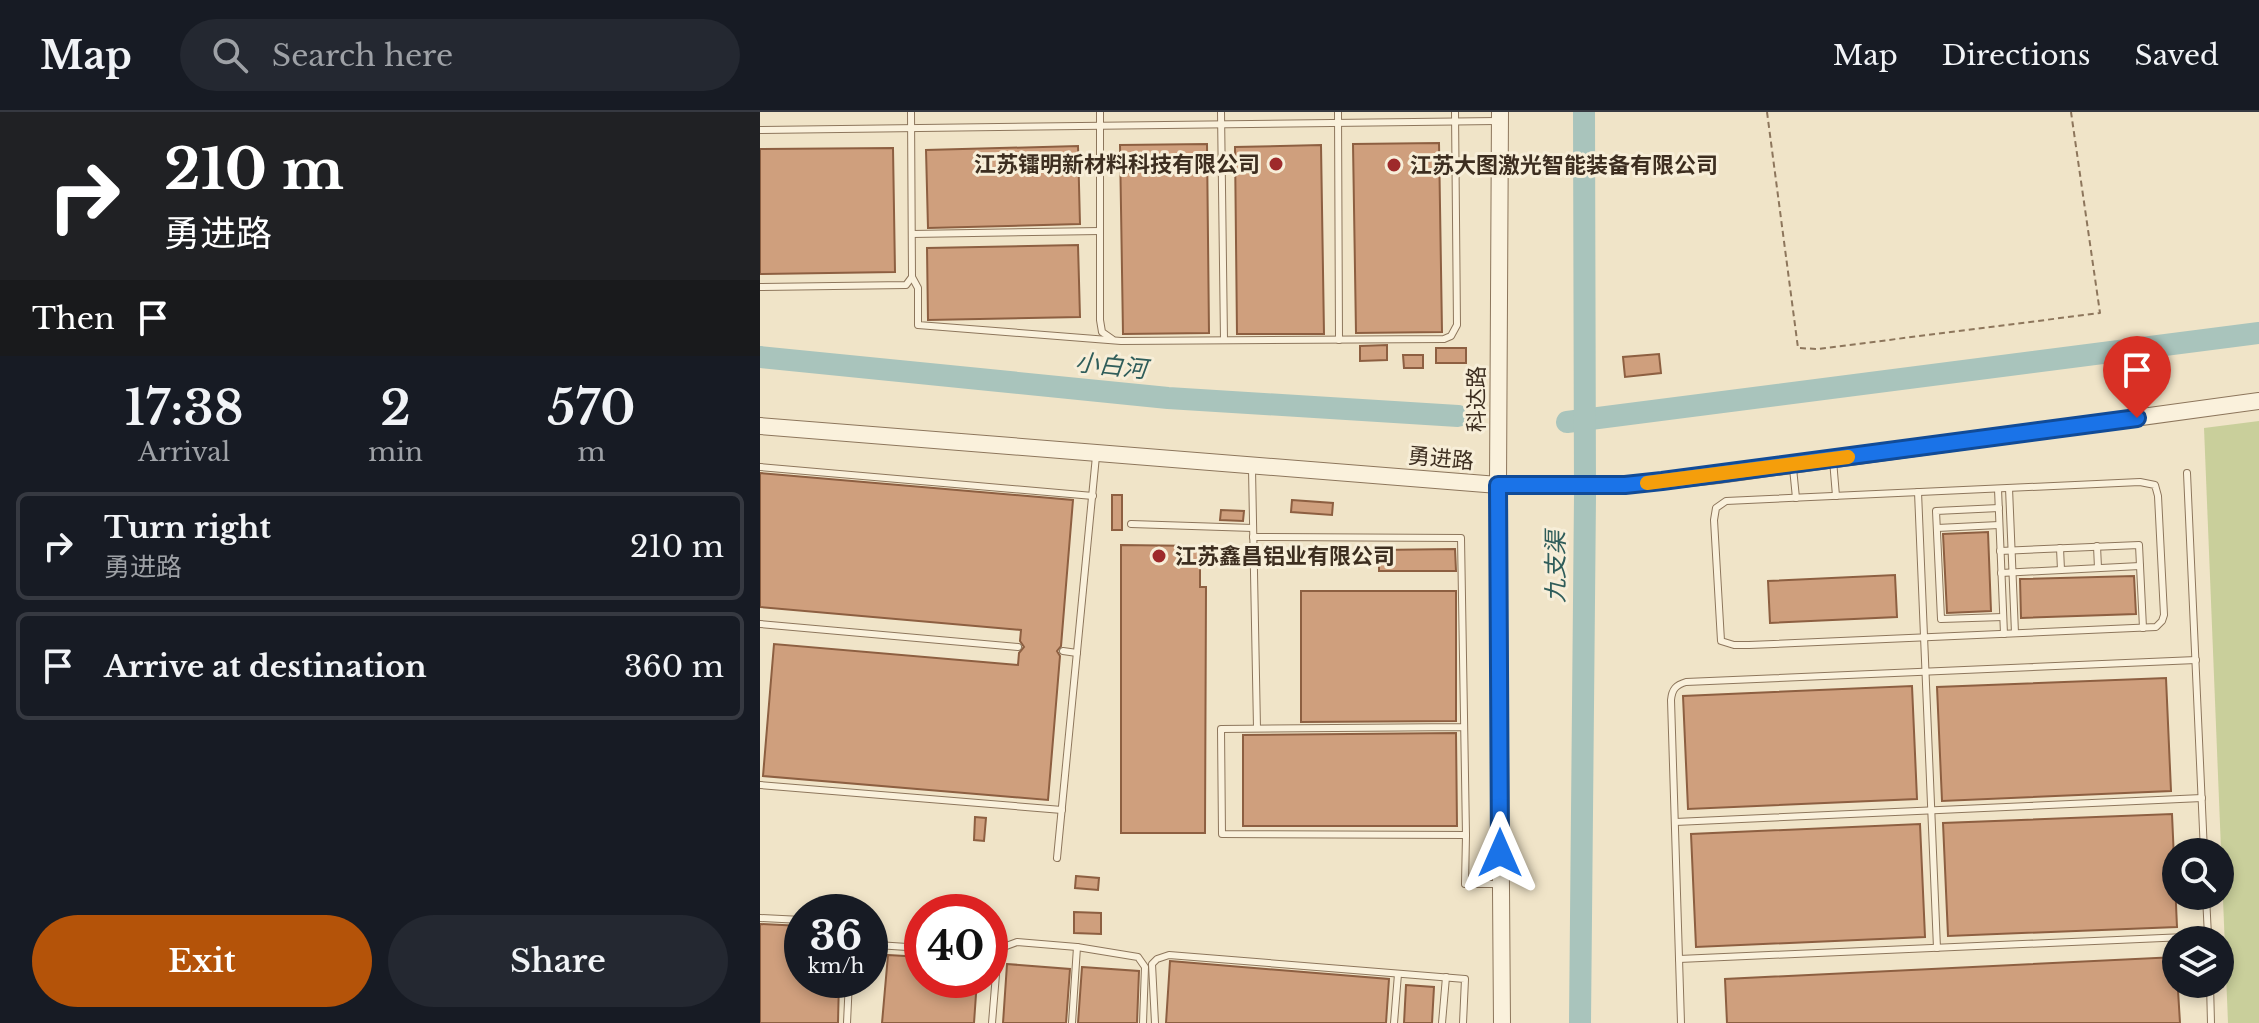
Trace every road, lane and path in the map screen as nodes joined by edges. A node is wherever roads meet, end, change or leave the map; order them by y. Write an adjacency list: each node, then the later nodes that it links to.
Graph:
1 (911, 112): 13 (lane)
2 (1100, 112): 12 (lane)
3 (1221, 112): 11 (lane)
4 (1338, 112): 10 (lane)
5 (1455, 112): 9 (lane)
6 (1767, 112): 7 (path)
7 (2071, 112)
8 (1500, 116): 9 (lane); 30 (street, 科达路)
9 (1455, 122): 10 (lane); 21 (lane)
10 (1338, 123): 11 (lane); 21 (lane)
11 (1222, 124): 12 (lane); 20 (lane)
12 (1100, 126): 13 (lane); 15 (lane)
13 (911, 128): 14 (lane); 16 (lane)
14 (760, 130)
15 (1100, 231): 16 (lane); 19 (lane)
16 (912, 234): 17 (lane)
17 (912, 277): 18 (lane); 19 (lane)
18 (760, 287)
19 (1112, 339): 20 (lane)
20 (1224, 340): 21 (lane)
21 (1339, 340)
22 (2259, 401): 25 (street, 勇进路)
23 (760, 426): 24 (street, 勇进路)
24 (1097, 453): 26 (street, 勇进路); 34 (lane)
25 (1833, 459): 27 (street, 勇进路); 35 (lane)
26 (1252, 465): 30 (street, 勇进路); 40 (lane)
27 (1792, 465): 30 (street, 勇进路); 36 (lane)
28 (760, 467): 34 (lane)
29 (2187, 473): 63 (lane)
30 (1498, 485): 75 (street, 科达路)
31 (2009, 488): 32 (lane); 45 (lane); 56 (lane)
32 (1998, 489): 33 (lane); 37 (lane)
33 (1918, 492): 35 (lane); 49 (lane)
34 (1093, 496): 62 (lane)
35 (1836, 496): 36 (lane)
36 (1796, 498): 59 (lane)
37 (1999, 508): 39 (lane); 41 (lane)
38 (1131, 524): 40 (lane)
39 (1999, 525): 41 (lane); 46 (lane)
40 (1253, 528): 42 (lane)
41 (1937, 528): 48 (lane)
42 (1253, 537): 65 (lane); 66 (lane)
43 (2097, 546): 44 (lane); 47 (lane); 50 (lane)
44 (2060, 548): 45 (lane); 51 (lane)
45 (2012, 550): 46 (lane); 52 (lane)
46 (2000, 551): 53 (lane)
47 (2140, 566): 50 (lane); 56 (lane)
48 (1939, 567): 49 (lane); 54 (lane)
49 (1921, 568): 59 (lane)
50 (2098, 568): 51 (lane)
51 (2061, 570): 52 (lane)
52 (2013, 572): 53 (lane); 57 (lane)
53 (2001, 573): 54 (lane)
54 (2003, 617): 58 (lane)
55 (760, 624): 60 (lane)
56 (2143, 628): 57 (lane)
57 (2015, 633): 58 (lane)
58 (2004, 634): 59 (lane)
59 (1924, 637): 64 (lane)
60 (1018, 647)
61 (1063, 651): 62 (lane)
62 (1077, 653): 69 (lane)
63 (2196, 660): 64 (lane); 68 (lane)
64 (1926, 672): 70 (lane); 71 (lane)
65 (1464, 727): 66 (lane); 72 (lane)
66 (1257, 728): 72 (lane)
67 (760, 785): 69 (lane)
68 (2202, 798): 70 (lane); 73 (lane)
69 (1062, 810): 74 (lane)
70 (1931, 810): 71 (lane); 81 (lane)
71 (1675, 822): 82 (lane)
72 (1466, 835): 75 (lane)
73 (2203, 838)
74 (1057, 858)
75 (1501, 884): 96 (street, 科达路)
76 (760, 918): 77 (lane)
77 (784, 919)
78 (2162, 940): 81 (lane)
79 (1008, 944): 80 (lane)
80 (1077, 947): 90 (lane); 91 (lane)
81 (1937, 948): 82 (lane)
82 (1679, 959): 97 (lane)
83 (1398, 974): 84 (lane); 92 (lane); 93 (lane)
84 (1446, 977): 94 (lane); 95 (lane)
85 (848, 998): 88 (lane)
86 (993, 998): 89 (lane)
87 (2210, 998): 98 (lane)
88 (847, 1023)
89 (992, 1023)
90 (1072, 1023)
91 (1143, 1023)
92 (1155, 1023)
93 (1394, 1023)
94 (1442, 1023)
95 (1463, 1023)
96 (1502, 1023)
97 (1681, 1023)
98 (2211, 1023)

